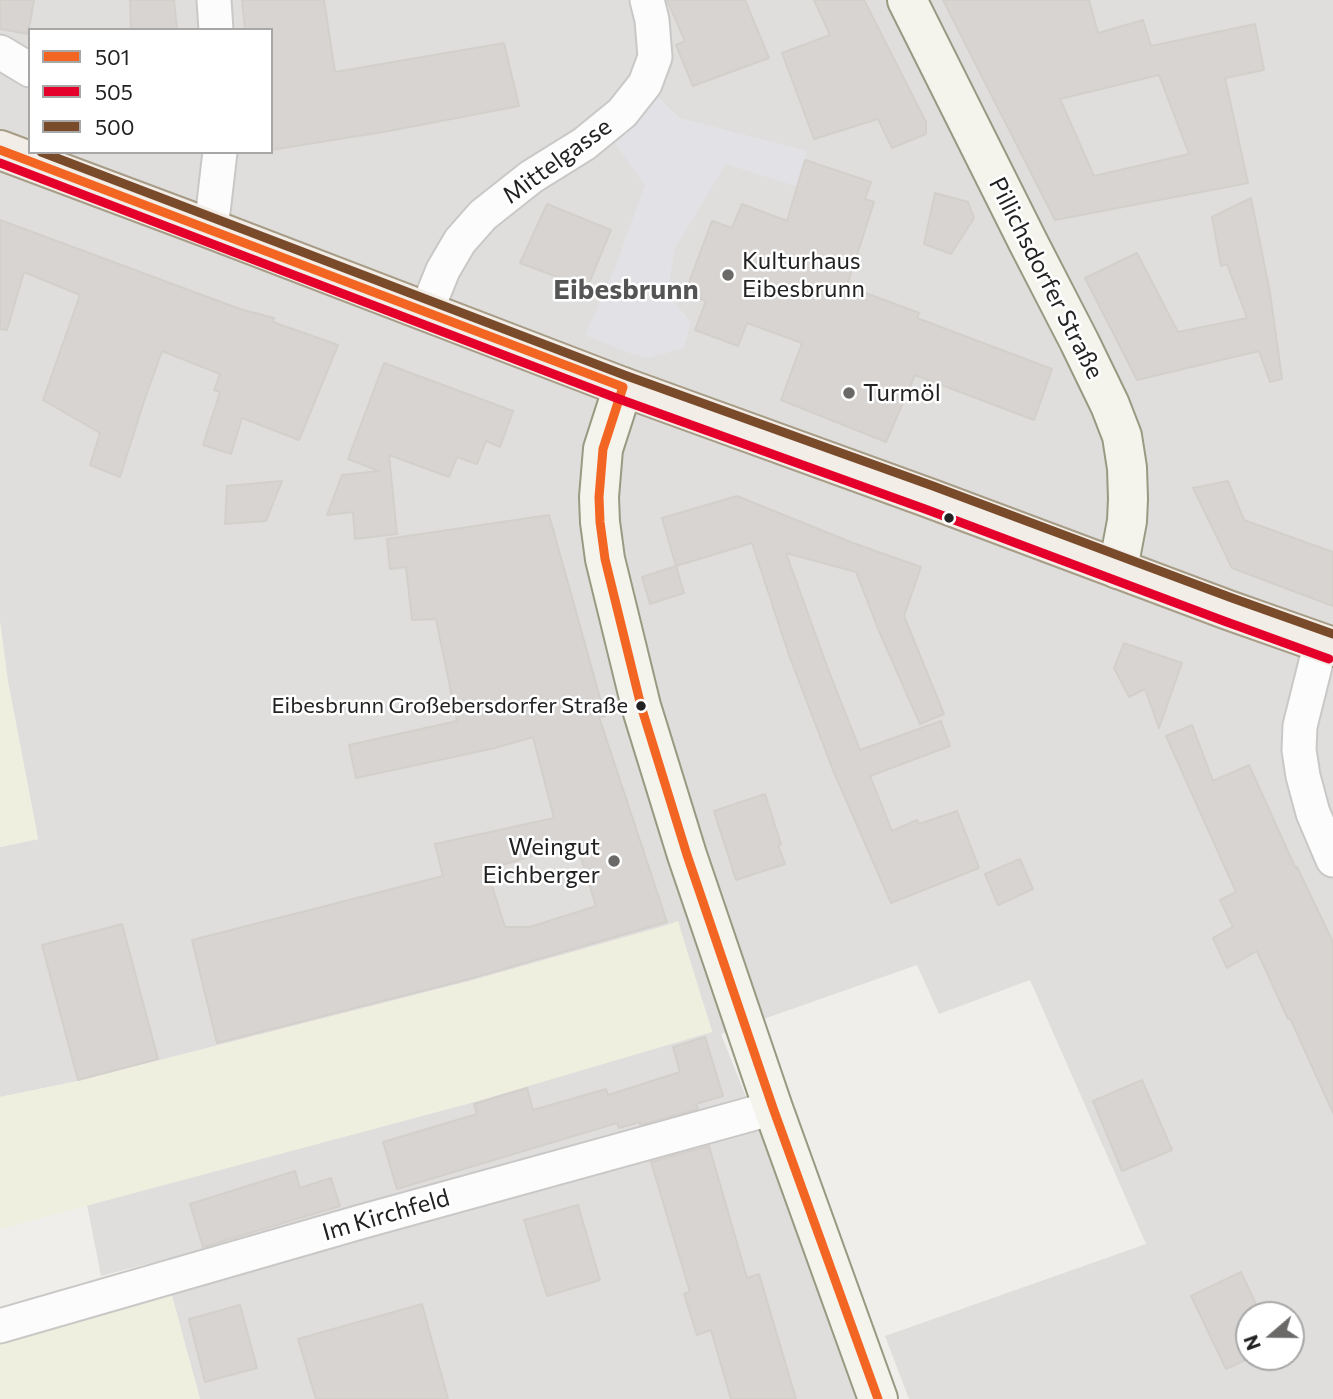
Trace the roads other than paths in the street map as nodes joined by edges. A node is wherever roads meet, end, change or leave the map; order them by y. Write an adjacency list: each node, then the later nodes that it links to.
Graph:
1 (214, 0): 4 (street)
2 (647, 0): 10 (street, Mittelgasse)
3 (907, 0): 12 (street, Pillichsdorfer Straße)
4 (216, 28)
5 (0, 52): 6 (street)
6 (28, 69)
7 (0, 149): 9 (main road)
8 (220, 154): 9 (street)
9 (211, 229): 10 (main road)
10 (426, 312): 11 (main road)
11 (623, 387): 12 (main road); 15 (street)
12 (1118, 569): 13 (main road)
13 (1327, 644): 14 (street)
14 (1333, 860)
15 (773, 1108): 16 (street, Im Kirchfeld); 17 (street)
16 (0, 1326)
17 (878, 1399)

